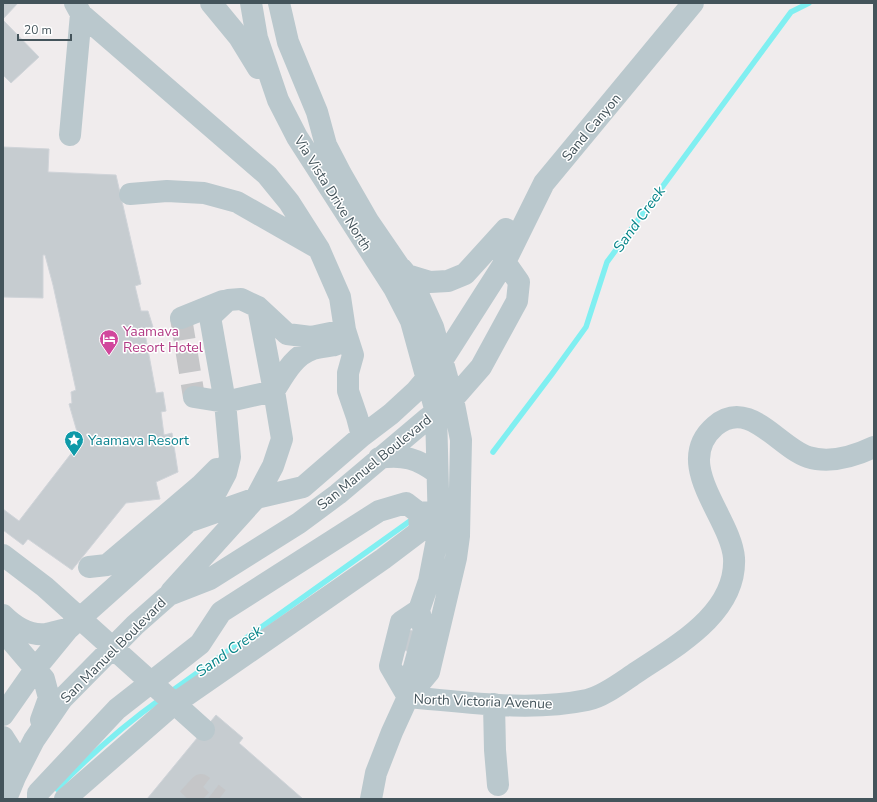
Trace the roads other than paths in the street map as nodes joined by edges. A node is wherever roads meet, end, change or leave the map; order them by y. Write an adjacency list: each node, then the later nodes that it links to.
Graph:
1 (211, 3): 7 (street)
2 (251, 3): 7 (street, Via Vista Drive North)
3 (257, 3): 9 (street, Via Vista Drive North)
4 (279, 3): 9 (street, Via Vista Drive North)
5 (693, 3): 11 (street, Sand Canyon)
6 (78, 8): 8 (street); 13 (street)
7 (278, 100): 21 (street, Via Vista Drive North)
8 (70, 135)
9 (326, 145): 15 (street, Via Vista Drive North)
10 (130, 194): 13 (street)
11 (532, 206): 12 (street); 14 (street, Sand Canyon)
12 (498, 237): 14 (street); 15 (street)
13 (319, 249): 19 (street)
14 (505, 262): 20 (street, Sand Canyon); 24 (street)
15 (399, 266): 20 (street, Via Vista Drive North)
16 (228, 300): 17 (street); 18 (street); 25 (street)
17 (258, 308): 19 (street); 22 (street)
18 (181, 318)
19 (347, 336): 22 (street); 27 (street)
20 (443, 359): 21 (street, San Manuel Boulevard); 24 (street, Via Vista Drive North)
21 (427, 378): 26 (street, Via Vista Drive North); 27 (street, San Manuel Boulevard)
22 (274, 391): 25 (street); 32 (street)
23 (194, 397): 25 (street)
24 (453, 399): 26 (street, San Manuel Boulevard); 33 (street, Via Vista Drive North)
25 (225, 402): 29 (street)
26 (436, 412): 30 (street, San Manuel Boulevard); 31 (street, Via Vista Drive North)
27 (362, 436): 32 (street, San Manuel Boulevard)
28 (874, 447): 47 (street, North Victoria Avenue)
29 (230, 457): 35 (street); 37 (street)
30 (379, 458): 31 (street); 38 (street, San Manuel Boulevard)
31 (437, 473): 34 (street, Via Vista Drive North)
32 (256, 498): 35 (street, San Manuel Boulevard); 38 (street)
33 (460, 510): 34 (street); 45 (street, Via Vista Drive North)
34 (428, 512): 43 (street); 45 (street); 46 (street)
35 (188, 522): 40 (street, San Manuel Boulevard)
36 (3, 555): 43 (street)
37 (90, 567)
38 (169, 595): 51 (street, San Manuel Boulevard)
39 (3, 614): 40 (street)
40 (68, 629): 42 (street, San Manuel Boulevard)
41 (3, 631): 42 (street)
42 (36, 668): 44 (street); 48 (street, San Manuel Boulevard); 51 (street)
43 (151, 683): 46 (street); 55 (street)
44 (3, 688)
45 (408, 697): 47 (street, North Victoria Avenue); 57 (street, North Victoria Avenue)
46 (174, 704): 49 (street); 56 (street)
47 (494, 704): 53 (street)
48 (3, 715)
49 (204, 730)
50 (3, 737): 52 (street)
51 (34, 740): 52 (street, San Manuel Boulevard)
52 (15, 777): 54 (street, San Manuel Boulevard)
53 (498, 785)
54 (6, 799)
55 (38, 799)
56 (65, 799)
57 (371, 799)

